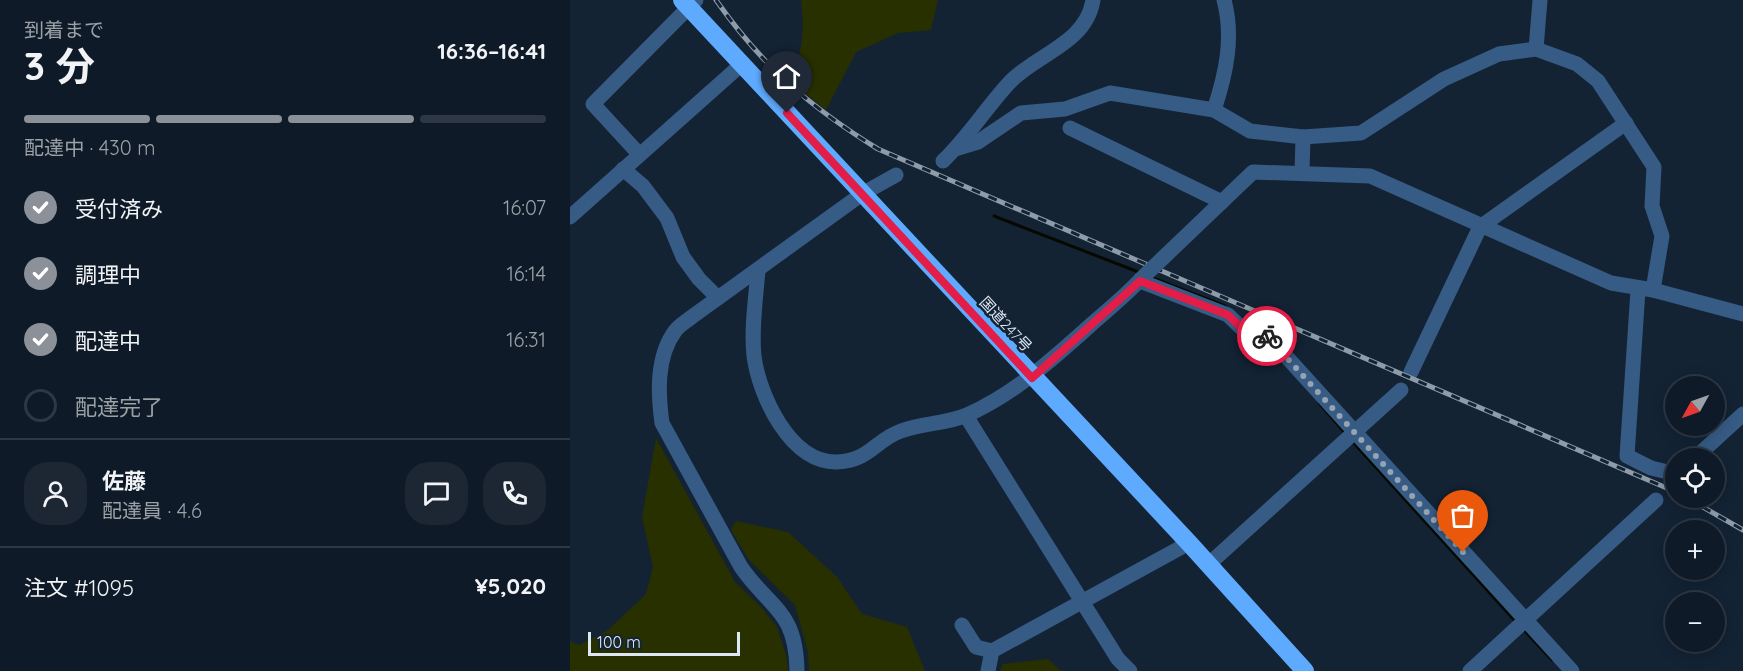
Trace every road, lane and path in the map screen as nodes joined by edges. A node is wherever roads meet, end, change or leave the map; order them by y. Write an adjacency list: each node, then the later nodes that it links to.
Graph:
1 (1093, 0): 11 (street)
2 (1224, 0): 7 (street)
3 (1540, 0): 5 (street)
4 (689, 2): 6 (highway, 国道247号); 12 (street)
5 (1536, 49): 8 (street); 10 (street)
6 (742, 64): 12 (street); 17 (highway, 国道247号)
7 (1214, 110): 10 (street); 11 (street)
8 (1626, 123): 20 (street); 23 (street)
9 (1070, 129): 18 (street)
10 (1303, 137): 15 (street)
11 (955, 149): 13 (street)
12 (639, 154): 14 (street)
13 (942, 161)
14 (623, 169): 19 (street); 24 (street)
15 (1302, 173): 18 (street); 20 (street)
16 (896, 175): 17 (street)
17 (862, 194): 21 (street); 27 (highway, 国道247号)
18 (1222, 202): 22 (street, bridge)
19 (570, 217)
20 (1480, 226): 23 (street); 26 (street)
21 (758, 270): 24 (street); 30 (street)
22 (1140, 280): 27 (street); 31 (street)
23 (1645, 290): 25 (street); 33 (street)
24 (718, 298): 41 (street)
25 (1741, 311)
26 (1411, 372)
27 (1032, 378): 30 (street); 35 (highway, 国道247号)
28 (1401, 390): 31 (street)
29 (1743, 414): 32 (street)
30 (966, 416): 37 (street)
31 (1351, 436): 36 (street); 38 (street)
32 (1706, 448)
33 (1665, 471)
34 (1656, 500): 38 (street)
35 (1189, 543): 36 (highway, 国道247号); 37 (street)
36 (1209, 564): 44 (highway, 国道247号)
37 (1081, 601): 40 (street); 43 (street)
38 (1521, 624): 45 (street); 46 (street)
39 (962, 625): 40 (street)
40 (992, 651): 42 (street)
41 (797, 671)
42 (988, 671)
43 (1130, 671)
44 (1305, 671)
45 (1470, 671)
46 (1572, 671)

